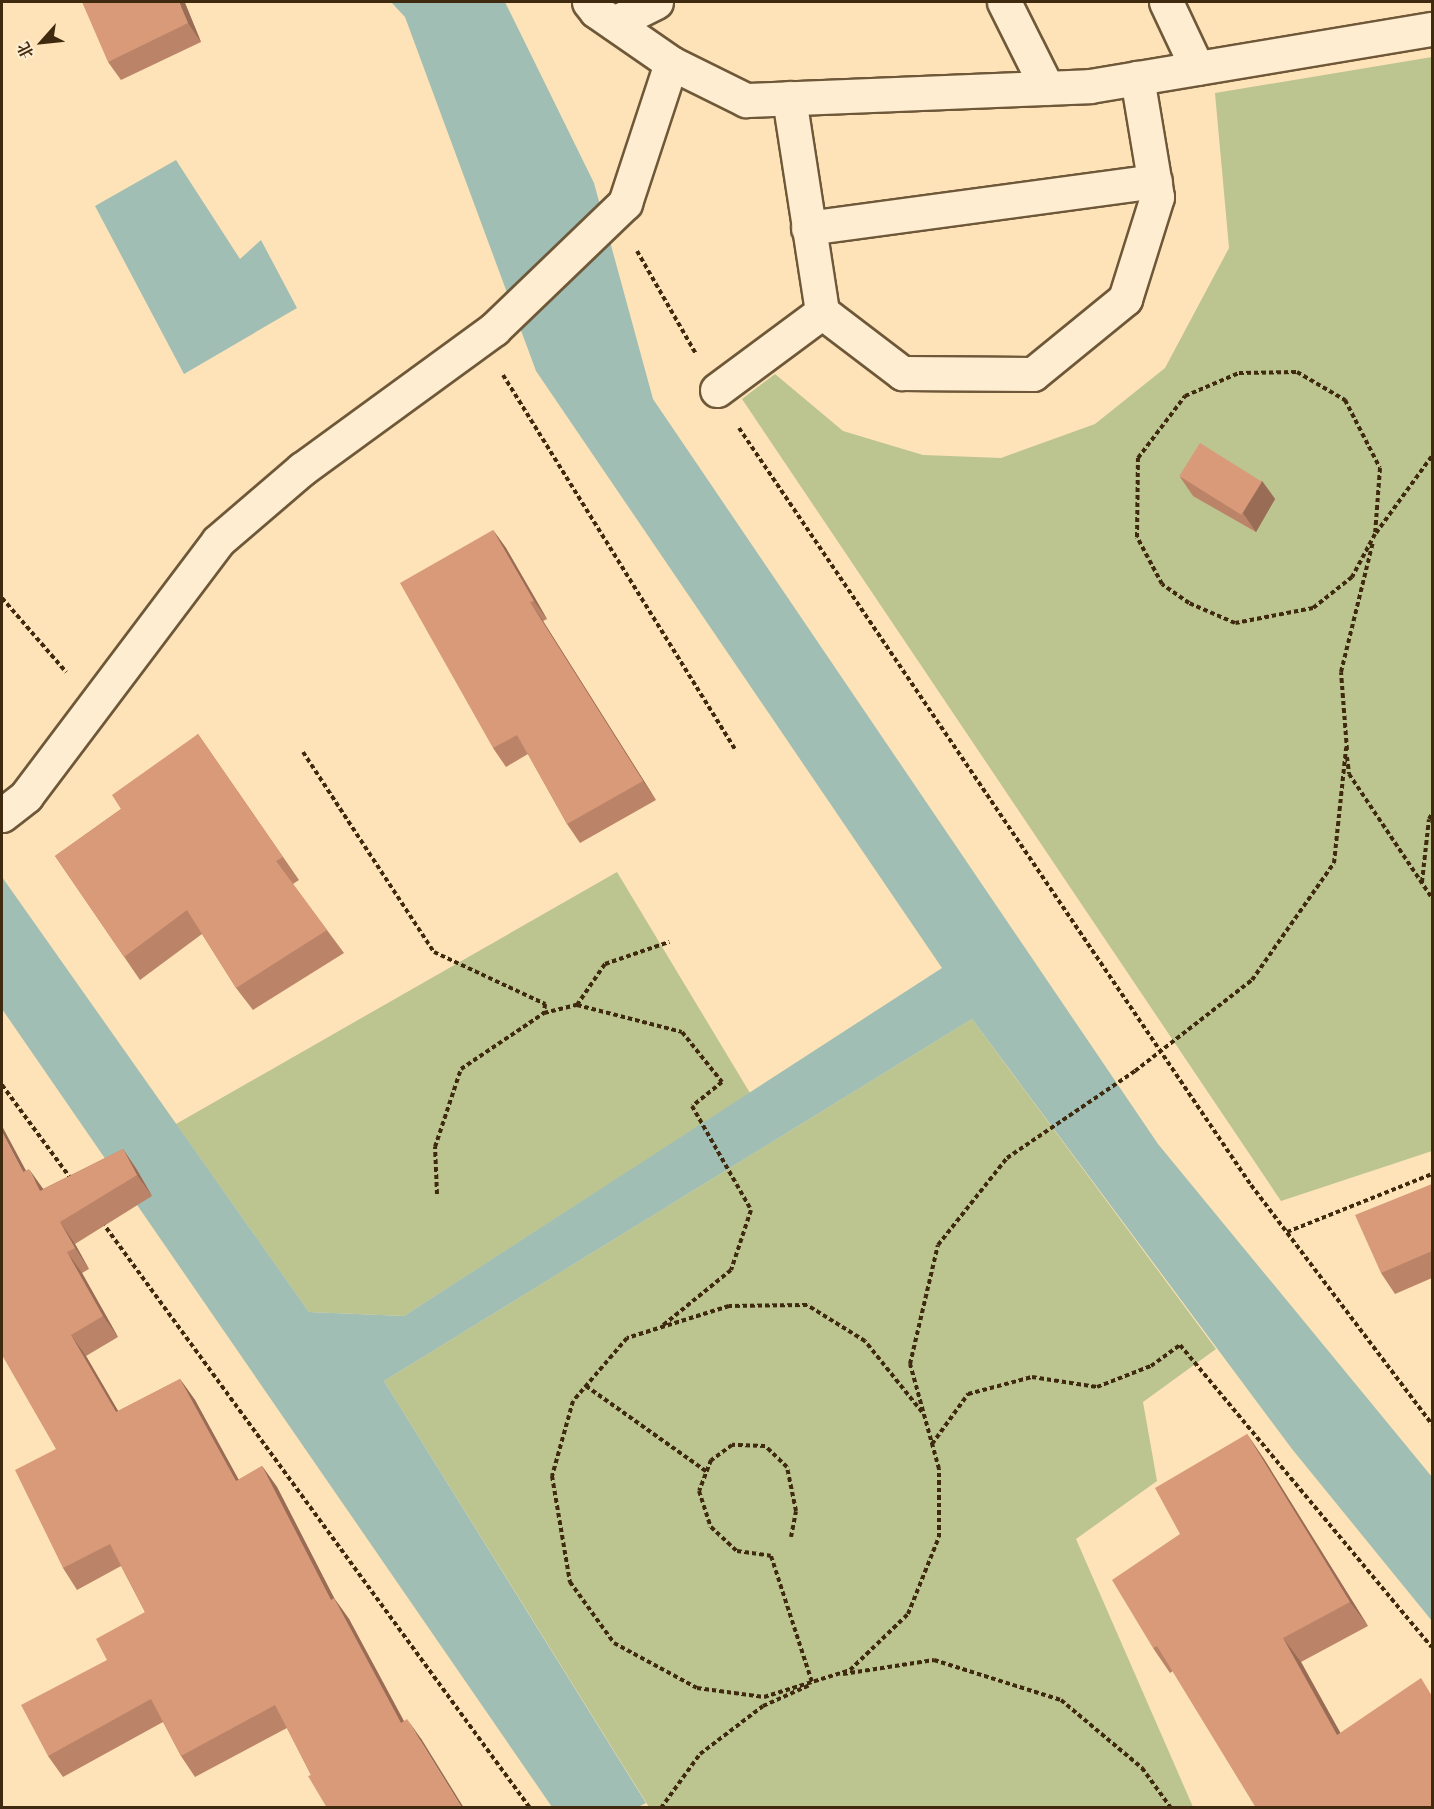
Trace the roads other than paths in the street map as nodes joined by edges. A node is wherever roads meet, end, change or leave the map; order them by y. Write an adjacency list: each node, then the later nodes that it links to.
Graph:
1 (589, 2): 5 (street)
2 (656, 2): 5 (street)
3 (1004, 2): 10 (street)
4 (1166, 2): 8 (street)
5 (614, 23): 7 (street)
6 (1432, 28): 8 (street)
7 (671, 63): 11 (street); 16 (street)
8 (1197, 68): 9 (street)
9 (1137, 78): 10 (street); 12 (street)
10 (1047, 88): 11 (street)
11 (789, 98): 13 (street)
12 (1155, 181): 13 (street); 14 (street)
13 (808, 228): 14 (street)
14 (822, 312): 15 (street)
15 (717, 390)
16 (2, 815)

